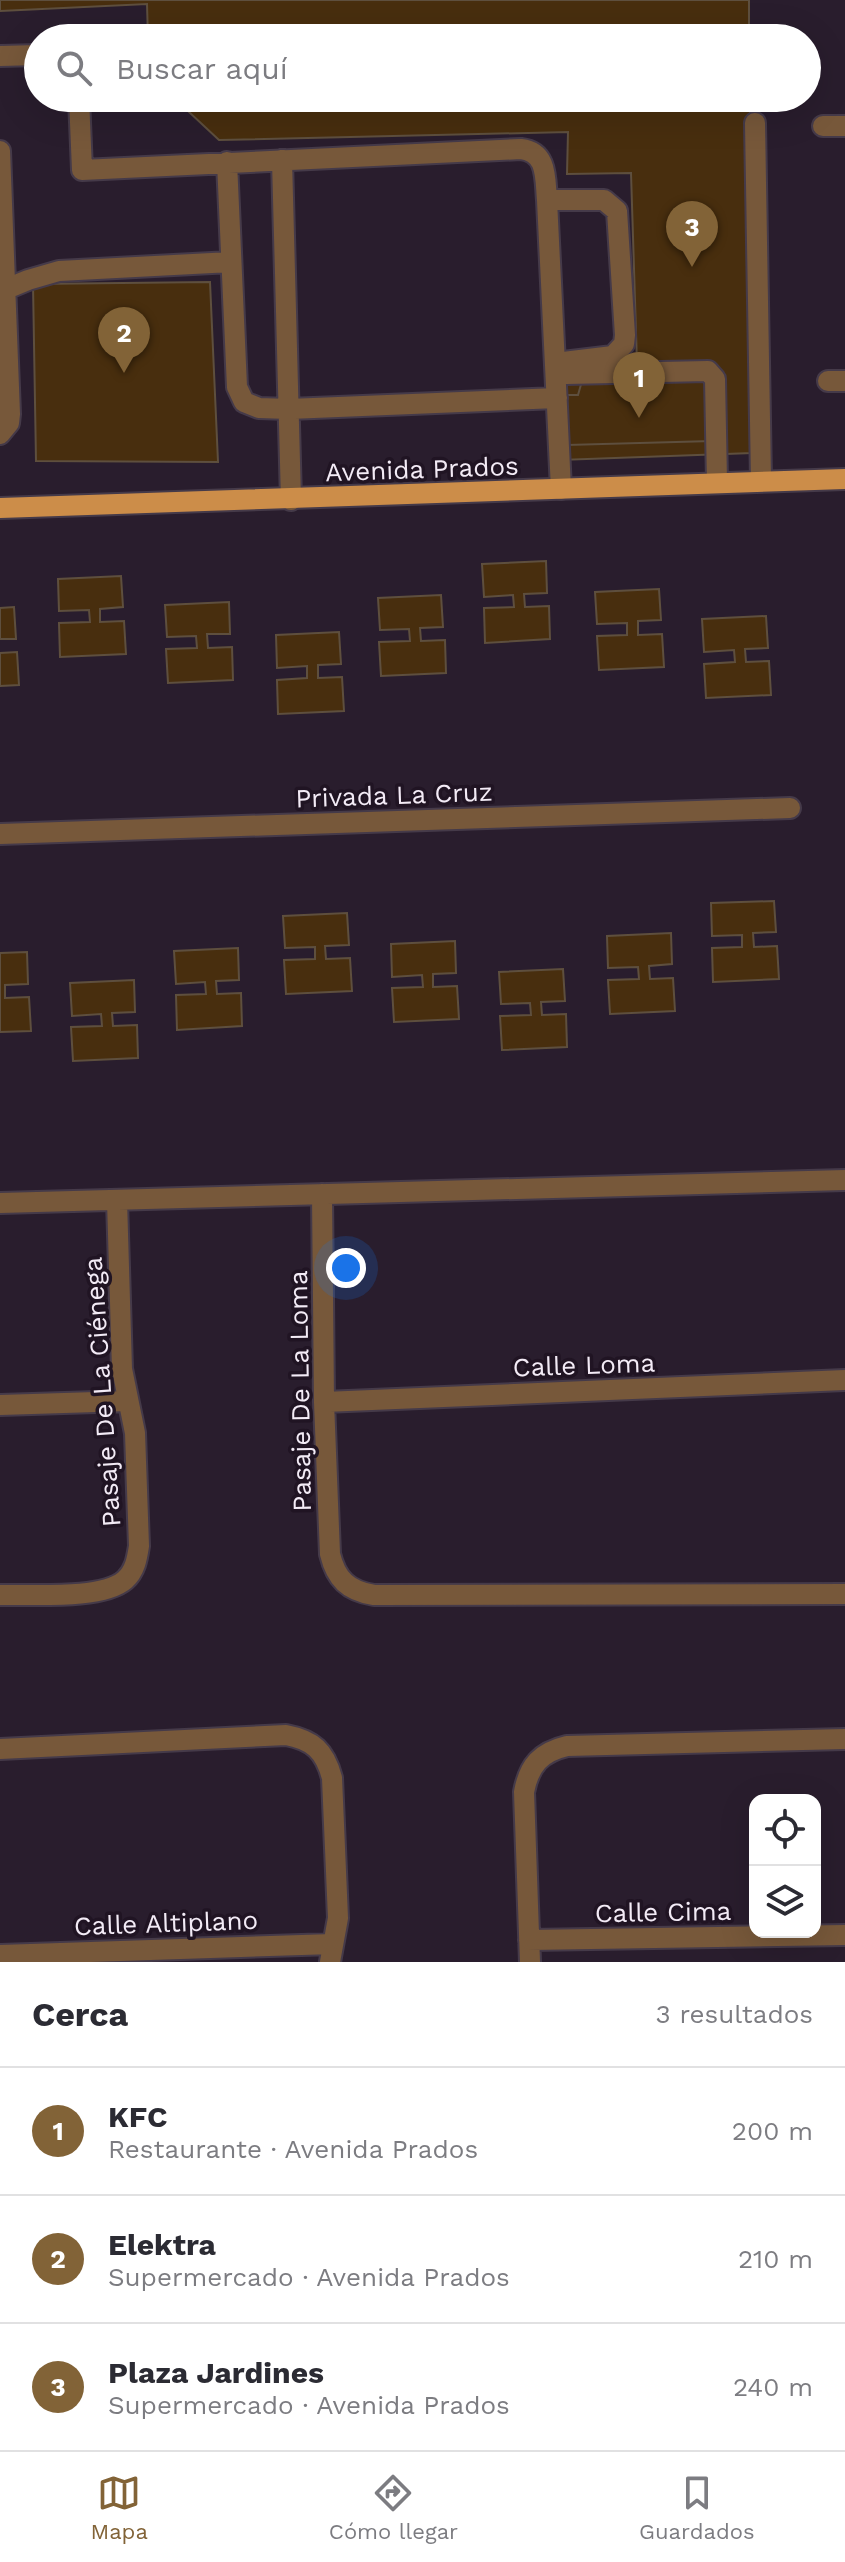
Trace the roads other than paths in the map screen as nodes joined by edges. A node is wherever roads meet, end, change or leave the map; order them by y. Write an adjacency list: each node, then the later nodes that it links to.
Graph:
1 (24, 55): 2 (street)
2 (0, 56)
3 (80, 112): 9 (street)
4 (755, 123): 18 (street)
5 (823, 126): 6 (street)
6 (845, 126)
7 (0, 151): 12 (street)
8 (282, 160): 9 (street); 10 (street); 15 (street)
9 (227, 162): 11 (street)
10 (547, 200): 13 (street); 13 (street)
11 (231, 262): 12 (street); 15 (street)
12 (4, 290): 16 (street)
13 (555, 370): 14 (street); 19 (street)
14 (557, 398): 15 (street); 20 (street)
15 (289, 409): 21 (street)
16 (0, 434)
17 (845, 479): 18 (main road, Avenida Prados)
18 (761, 480): 19 (main road, Avenida Prados)
19 (717, 482): 20 (main road, Avenida Prados)
20 (561, 489): 21 (main road, Avenida Prados)
21 (291, 500): 22 (main road, Avenida Prados)
22 (0, 508)
23 (790, 808): 24 (street, Privada La Cruz)
24 (0, 834)
25 (845, 1180): 26 (street)
26 (322, 1194): 27 (street); 31 (street, Pasaje De La Loma)
27 (117, 1200): 28 (street); 30 (street, Pasaje De La Ciénega)
28 (0, 1203)
29 (845, 1380): 31 (street, Calle Loma)
30 (128, 1401): 32 (street); 34 (street, Pasaje De La Ciénega)
31 (324, 1402): 33 (street, Pasaje De La Loma)
32 (0, 1405)
33 (845, 1594)
34 (0, 1595)
35 (845, 1739): 38 (street)
36 (0, 1749): 39 (street)
37 (845, 1935): 38 (street, Calle Cima)
38 (529, 1940): 41 (street)
39 (332, 1953): 40 (street, Calle Altiplano)
40 (0, 1955)
41 (530, 1962)

